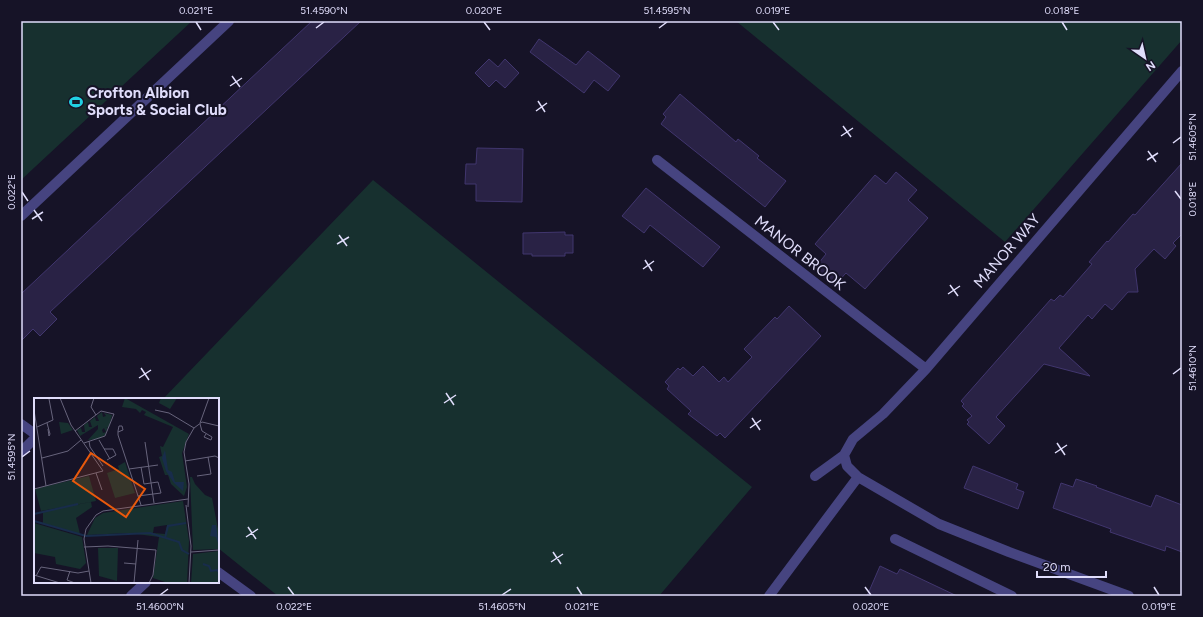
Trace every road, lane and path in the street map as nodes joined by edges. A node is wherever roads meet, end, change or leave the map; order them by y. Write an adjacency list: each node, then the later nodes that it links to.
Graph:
1 (229, 21): 4 (street)
2 (1182, 71): 5 (street, MANOR WAY)
3 (657, 160): 5 (street, MANOR BROOK)
4 (21, 216)
5 (926, 369): 10 (street, MANOR WAY)
6 (21, 424): 7 (street)
7 (34, 433)
8 (34, 439): 9 (street)
9 (21, 452)
10 (844, 455): 11 (street); 12 (street)
11 (814, 476)
12 (858, 477): 18 (street); 20 (street)
13 (895, 539): 19 (street)
14 (219, 573): 17 (street)
15 (145, 583): 16 (street)
16 (131, 596)
17 (251, 596)
18 (769, 596)
19 (1012, 596)
20 (1129, 596)

